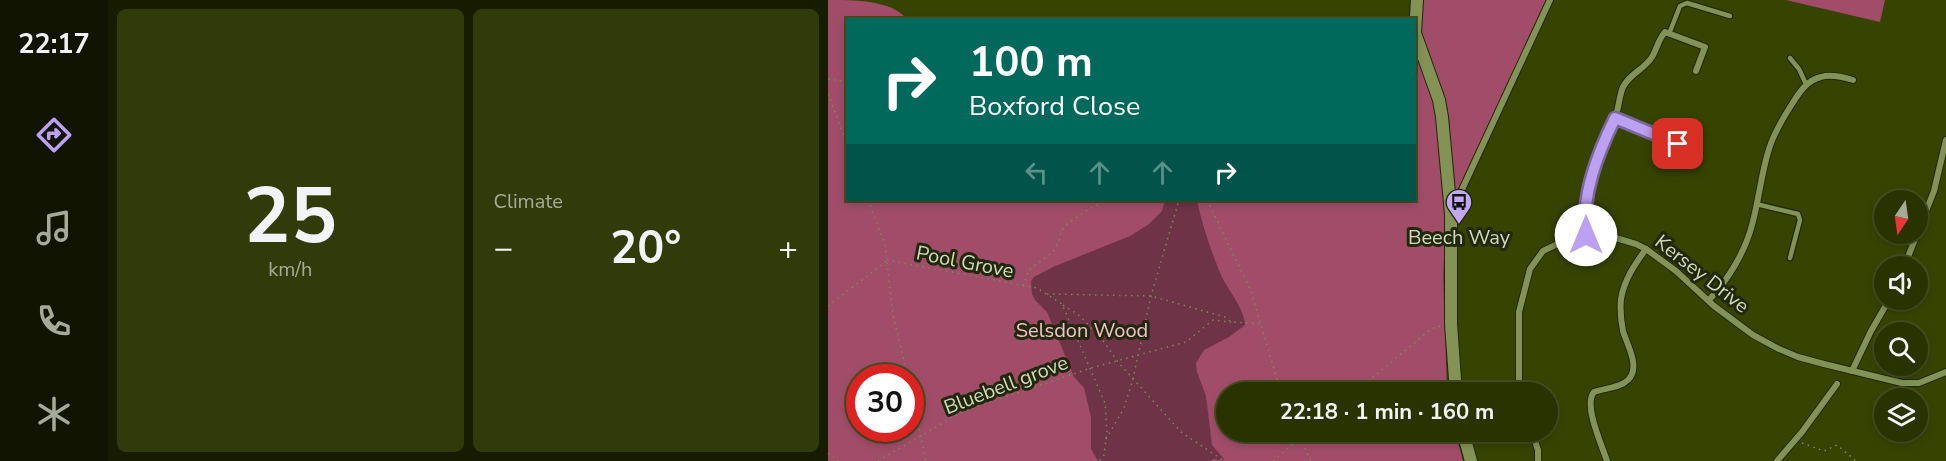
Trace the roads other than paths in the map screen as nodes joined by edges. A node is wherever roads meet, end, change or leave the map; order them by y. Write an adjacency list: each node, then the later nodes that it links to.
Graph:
1 (1416, 0): 4 (street)
2 (1551, 0): 15 (street)
3 (1730, 16): 5 (lane)
4 (1415, 18)
5 (1670, 34): 8 (street); 11 (street)
6 (1416, 36): 15 (street)
7 (1790, 58): 10 (lane)
8 (1696, 71)
9 (1853, 80): 10 (street)
10 (1806, 84): 14 (street)
11 (1615, 118): 13 (lane); 16 (street)
12 (1946, 140): 18 (street)
13 (1700, 153)
14 (1756, 204): 19 (lane); 20 (street)
15 (1451, 214): 24 (street)
16 (1586, 235): 17 (street, Kersey Drive); 25 (street, Kersey Drive)
17 (1646, 249): 20 (street, Kersey Drive); 31 (street)
18 (1908, 256)
19 (1790, 258)
20 (1709, 300): 22 (street, Kersey Drive)
21 (1883, 310): 22 (street)
22 (1852, 371): 23 (street, Kersey Drive)
23 (1946, 372)
24 (1455, 382)
25 (1519, 382)
26 (1837, 384): 32 (street)
27 (1466, 442): 29 (street)
28 (1535, 442): 30 (street)
29 (1471, 461)
30 (1538, 461)
31 (1607, 461)
32 (1777, 461)

